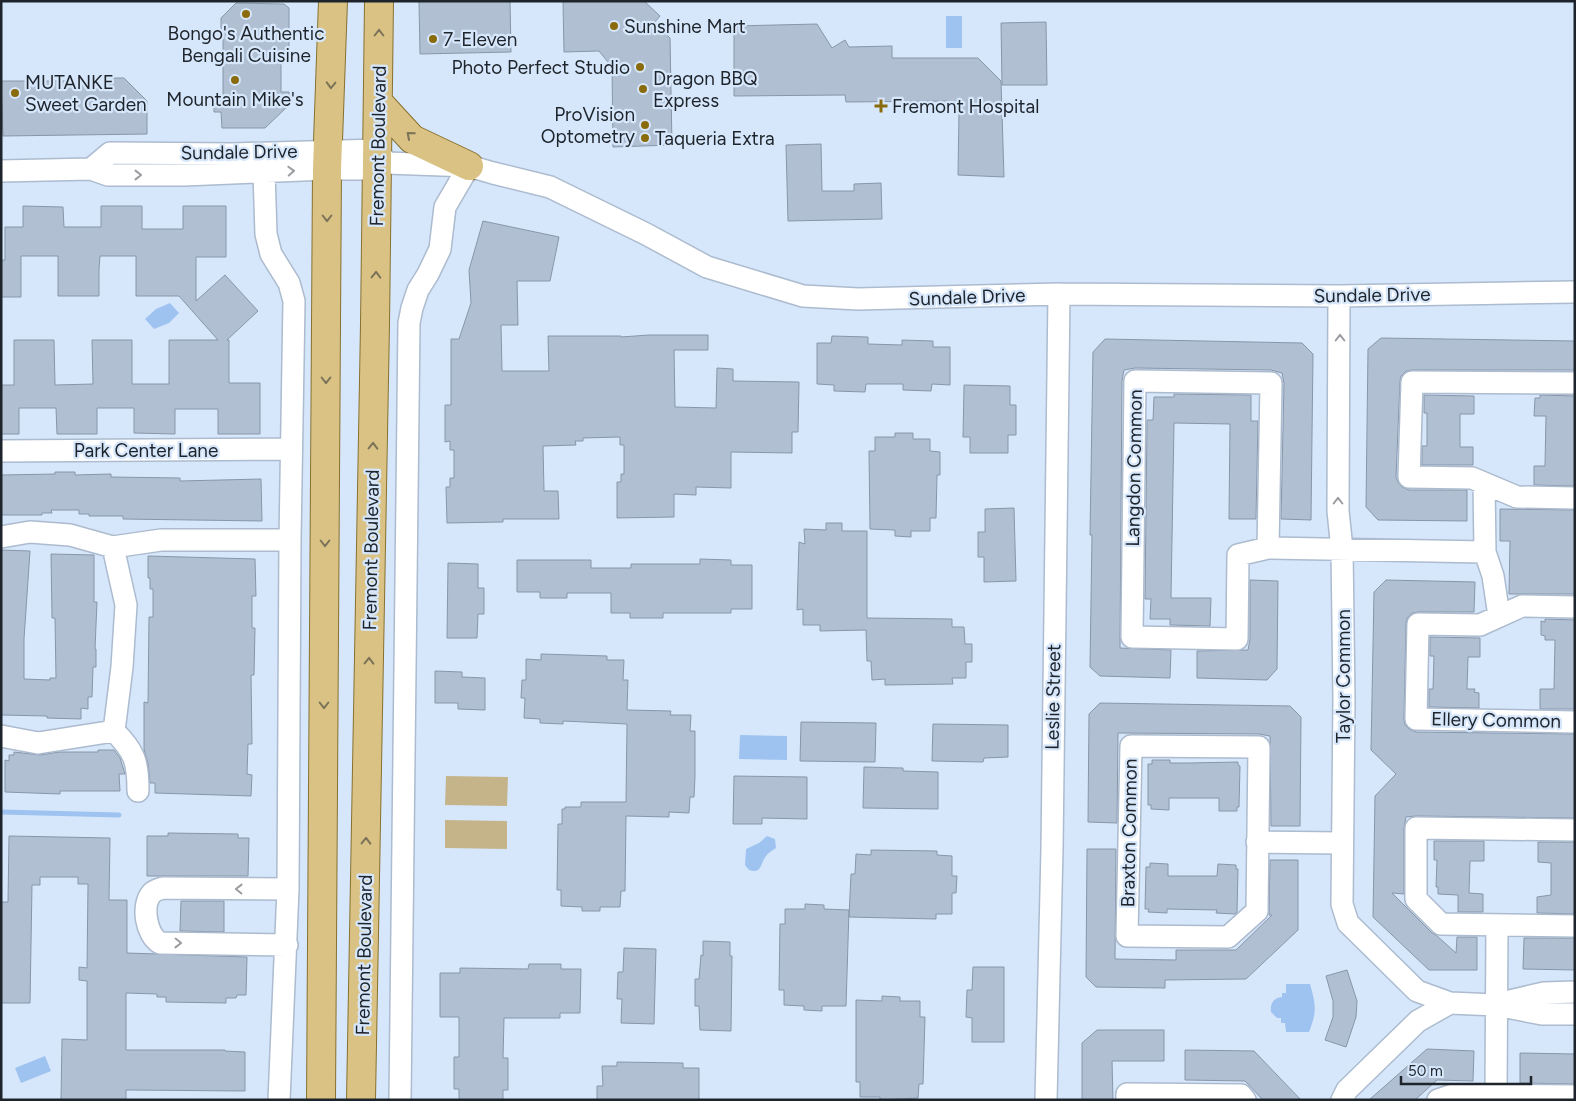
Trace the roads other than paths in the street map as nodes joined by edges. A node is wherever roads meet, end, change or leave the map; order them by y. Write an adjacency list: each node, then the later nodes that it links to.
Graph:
1 (333, 1): 4 (main road, one-way to 4)
2 (380, 1): 3 (main road, Fremont Boulevard, one-way to 2)
3 (379, 103): 5 (main road, Fremont Boulevard); 6 (main road, one-way to 3)
4 (328, 160): 5 (street, Sundale Drive); 7 (street, Sundale Drive); 9 (street, Sundale Drive, one-way to 4); 44 (main road, one-way to 44)
5 (381, 161): 6 (street, Sundale Drive); 45 (main road, Fremont Boulevard, one-way to 5)
6 (469, 166): 11 (street, Sundale Drive); 46 (street, Fremont Boulevard)
7 (91, 169): 8 (street, Sundale Drive); 9 (street, Sundale Drive, one-way to 9)
8 (1, 171)
9 (264, 172): 14 (street)
10 (1575, 292): 12 (street, Sundale Drive)
11 (1059, 294): 12 (street, Sundale Drive); 47 (street, Leslie Street)
12 (1339, 296): 22 (street, Taylor Common, one-way to 12)
13 (1575, 383): 16 (street)
14 (291, 449): 15 (street, Park Center Lane); 19 (street)
15 (1, 451)
16 (1484, 483): 17 (street); 23 (street)
17 (1575, 498)
18 (1, 537): 20 (street)
19 (290, 540): 20 (street); 33 (street)
20 (113, 547): 27 (street)
21 (1268, 548): 21 (street, Langdon Common); 22 (street)
22 (1342, 549): 23 (street); 32 (street, Taylor Common)
23 (1485, 552): 25 (street)
24 (1575, 607): 25 (street, Ellery Common)
25 (1499, 616): 26 (street, Ellery Common)
26 (1575, 722)
27 (114, 731): 28 (street); 29 (street)
28 (1, 736)
29 (138, 792)
30 (1575, 830): 34 (street)
31 (1257, 842): 31 (street, Braxton Common); 32 (street)
32 (1341, 842): 38 (street, Taylor Common)
33 (288, 889): 36 (street); 36 (street, one-way to 36)
34 (1497, 925): 35 (street); 39 (street)
35 (1575, 926)
36 (287, 945): 43 (street)
37 (1574, 992): 39 (street); 40 (street)
38 (1450, 1003): 39 (street); 50 (street)
39 (1496, 1004): 40 (street); 41 (street)
40 (1574, 1014)
41 (1496, 1094): 42 (street); 51 (street)
42 (1575, 1096)
43 (279, 1100)
44 (321, 1100)
45 (361, 1100)
46 (400, 1100)
47 (1046, 1100)
48 (1127, 1100): 49 (street)
49 (1245, 1100)
50 (1342, 1100)
51 (1438, 1100)

